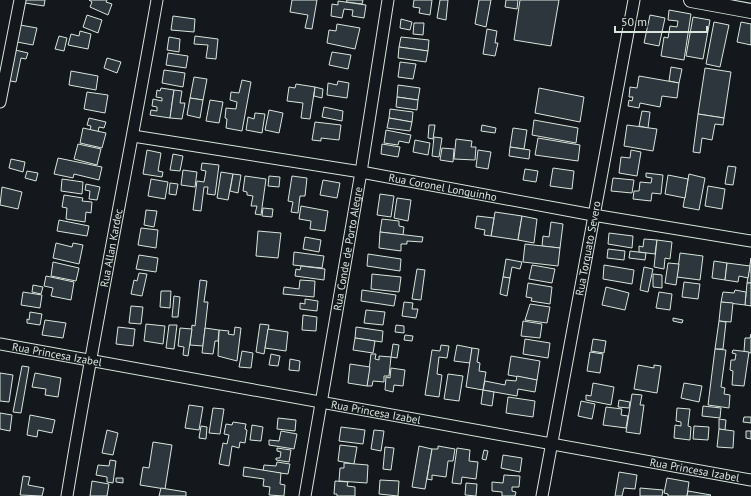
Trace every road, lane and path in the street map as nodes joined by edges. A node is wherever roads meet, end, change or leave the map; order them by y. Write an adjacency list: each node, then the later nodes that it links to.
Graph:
1 (20, 0): 8 (street)
2 (157, 0): 9 (street, Rua Allan Kardec)
3 (388, 0): 10 (street, Rua Conde de Porto Alegre)
4 (634, 0): 11 (street, Rua Torquato Severo)
5 (691, 0): 6 (street)
6 (732, 4): 7 (street)
7 (751, 11)
8 (0, 102)
9 (133, 136): 10 (street, Rua Coronel Longuinho); 14 (street, Rua Allan Kardec)
10 (361, 172): 11 (street, Rua Coronel Longuinho); 15 (street, Rua Conde de Porto Alegre)
11 (592, 215): 12 (street, Rua Coronel Longuinho); 16 (street, Rua Torquato Severo)
12 (751, 241)
13 (0, 344): 14 (street, Rua Princesa Izabel)
14 (89, 360): 15 (street, Rua Princesa Izabel); 18 (street, Rua Allan Kardec)
15 (322, 403): 16 (street, Rua Princesa Izabel); 19 (street, Rua Conde de Porto Alegre)
16 (551, 444): 17 (street, Rua Princesa Izabel); 20 (street, Rua Torquato Severo)
17 (751, 480)
18 (67, 496)
19 (305, 496)
20 (542, 496)

